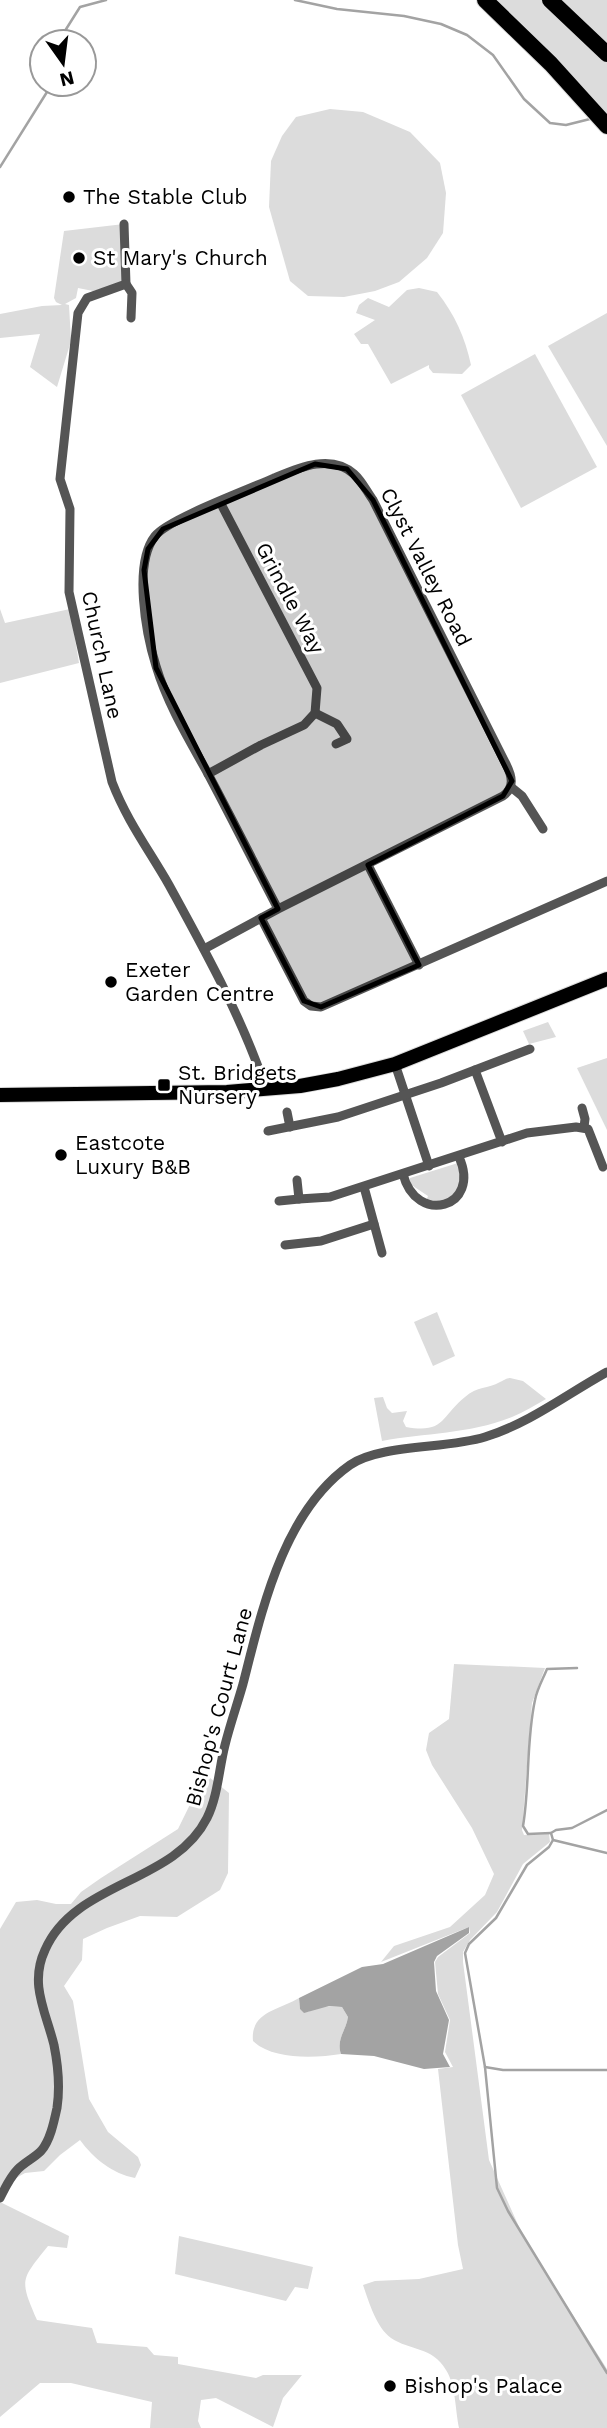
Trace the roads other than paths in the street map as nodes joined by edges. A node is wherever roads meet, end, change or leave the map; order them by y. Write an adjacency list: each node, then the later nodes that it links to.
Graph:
1 (485, 0): 4 (highway)
2 (550, 0): 3 (highway)
3 (607, 54)
4 (606, 125)
5 (124, 224): 6 (street)
6 (126, 284): 7 (street); 18 (street, Church Lane)
7 (131, 318)
8 (220, 502): 9 (street, Grindle Way); 11 (street, Clyst Valley Road); 12 (street, Clyst Valley Road)
9 (315, 713): 10 (street); 11 (street)
10 (336, 744)
11 (208, 774): 16 (street, Clyst Valley Road)
12 (511, 787): 13 (street, Clyst Valley Road); 14 (street)
13 (542, 829)
14 (368, 865): 16 (street); 19 (street)
15 (607, 881): 19 (street)
16 (278, 909): 17 (street)
17 (261, 918): 18 (street); 19 (street)
18 (204, 949): 24 (street, Church Lane)
19 (419, 965)
20 (607, 979): 22 (main road)
21 (530, 1049): 23 (street)
22 (395, 1064): 24 (main road); 25 (street)
23 (475, 1070): 25 (street); 32 (street)
24 (266, 1088): 26 (main road)
25 (403, 1094): 29 (street); 34 (street)
26 (0, 1095)
27 (582, 1108): 30 (street)
28 (287, 1112): 29 (street)
29 (290, 1127): 31 (street)
30 (584, 1127): 32 (street); 35 (street)
31 (268, 1131)
32 (502, 1142): 33 (street)
33 (459, 1157): 34 (street); 36 (street)
34 (429, 1166): 36 (street)
35 (603, 1167)
36 (403, 1174): 38 (street)
37 (297, 1180): 39 (street)
38 (364, 1186): 39 (street); 41 (street)
39 (299, 1199): 40 (street)
40 (278, 1201)
41 (374, 1224): 42 (street); 43 (street)
42 (285, 1245)
43 (382, 1253)
44 (607, 1372): 45 (street, Bishop's Court Lane)
45 (0, 2198)

